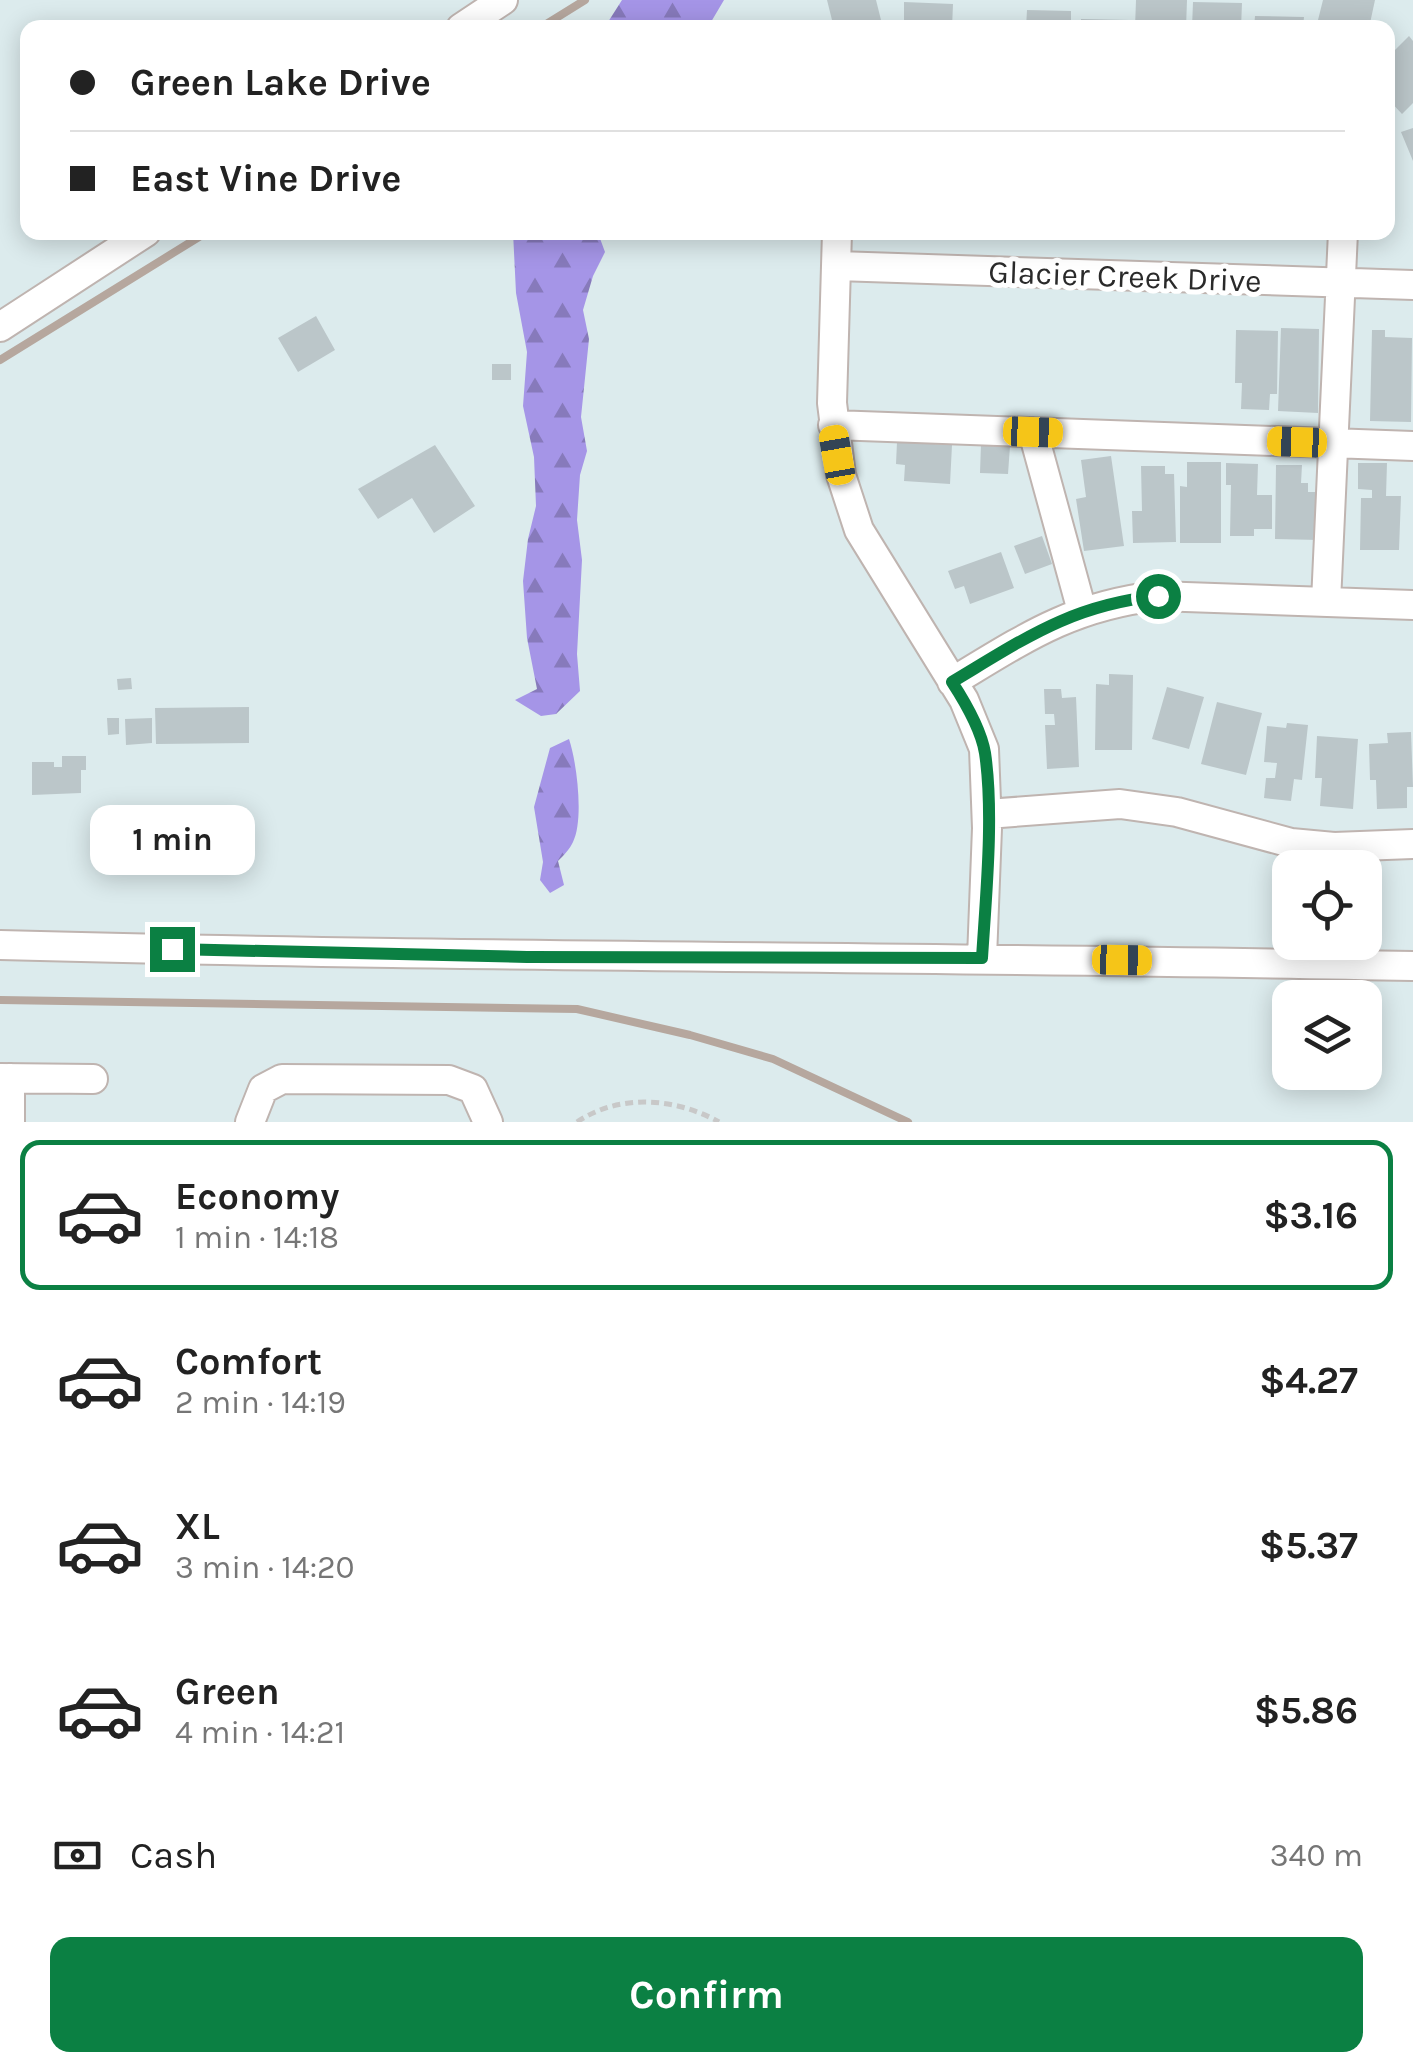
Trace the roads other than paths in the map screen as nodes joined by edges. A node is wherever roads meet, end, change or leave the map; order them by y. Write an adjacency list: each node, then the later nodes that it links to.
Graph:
1 (503, 0): 2 (street)
2 (473, 20)
3 (134, 240): 9 (street)
4 (837, 240): 6 (street)
5 (1343, 240): 7 (street)
6 (837, 266): 7 (street, Glacier Creek Drive); 10 (street)
7 (1340, 283): 8 (street, Glacier Creek Drive); 12 (street)
8 (1413, 285)
9 (0, 328)
10 (833, 425): 11 (street); 17 (street)
11 (1033, 432): 12 (street); 16 (street)
12 (1335, 443): 13 (street); 14 (street)
13 (1413, 446)
14 (1326, 602): 15 (street); 16 (street)
15 (1413, 605)
16 (1082, 611): 17 (street)
17 (952, 682): 18 (street)
18 (987, 814): 19 (street); 21 (street)
19 (1413, 844)
20 (0, 945): 21 (street)
21 (982, 958): 22 (street)
22 (1413, 966)
23 (5, 1078): 24 (street); 25 (street)
24 (93, 1079)
25 (10, 1122)
26 (250, 1122): 27 (street)
27 (488, 1122)

